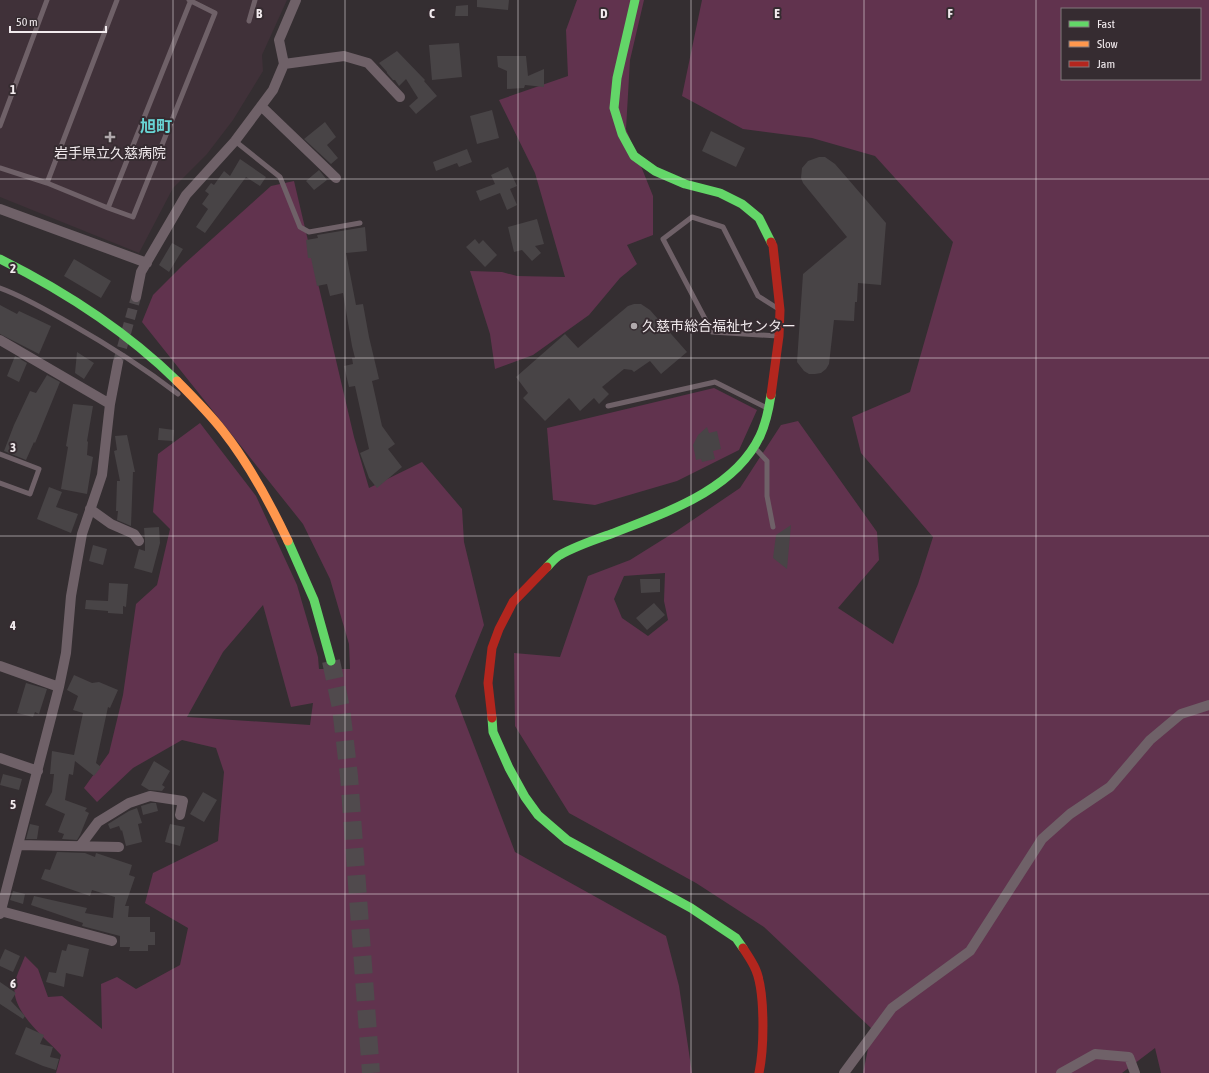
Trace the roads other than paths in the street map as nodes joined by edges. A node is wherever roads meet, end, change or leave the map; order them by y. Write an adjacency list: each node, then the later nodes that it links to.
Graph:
1 (47, 0): 11 (lane)
2 (117, 0): 15 (lane)
3 (190, 0): 16 (lane); 16 (lane)
4 (255, 0): 7 (lane)
5 (296, 0): 8 (street)
6 (635, 0): 23 (main road)
7 (249, 21)
8 (284, 64): 9 (street); 10 (street)
9 (400, 97)
10 (261, 106): 12 (street); 14 (street)
11 (0, 126)
12 (235, 141): 18 (lane); 20 (street)
13 (0, 168): 15 (lane)
14 (336, 178)
15 (47, 183): 16 (lane)
16 (108, 208)
17 (0, 209): 20 (street)
18 (360, 223)
19 (0, 259): 32 (main road)
20 (146, 263): 22 (street)
21 (0, 288): 27 (lane)
22 (136, 297)
23 (780, 310): 24 (main road); 24 (lane)
24 (779, 336): 31 (main road)
25 (0, 340): 28 (street)
26 (118, 362): 28 (street)
27 (182, 398)
28 (110, 404): 36 (street)
29 (608, 406): 31 (lane)
30 (194, 407): 32 (lane)
31 (769, 410): 33 (main road)
32 (218, 426): 39 (main road)
33 (753, 446): 37 (lane); 51 (main road)
34 (0, 454): 35 (lane)
35 (0, 483)
36 (90, 509): 38 (street); 41 (street)
37 (773, 527)
38 (139, 541)
39 (331, 661)
40 (0, 666): 41 (street)
41 (59, 687): 44 (street)
42 (1209, 705): 52 (street)
43 (0, 758): 44 (street)
44 (38, 771): 46 (street)
45 (180, 815): 47 (street)
46 (18, 846): 47 (street); 49 (street)
47 (80, 846): 48 (street)
48 (119, 847)
49 (0, 912): 50 (street)
50 (112, 941)
51 (759, 1073)
52 (844, 1073)
53 (1061, 1073): 54 (street)
54 (1134, 1073)

